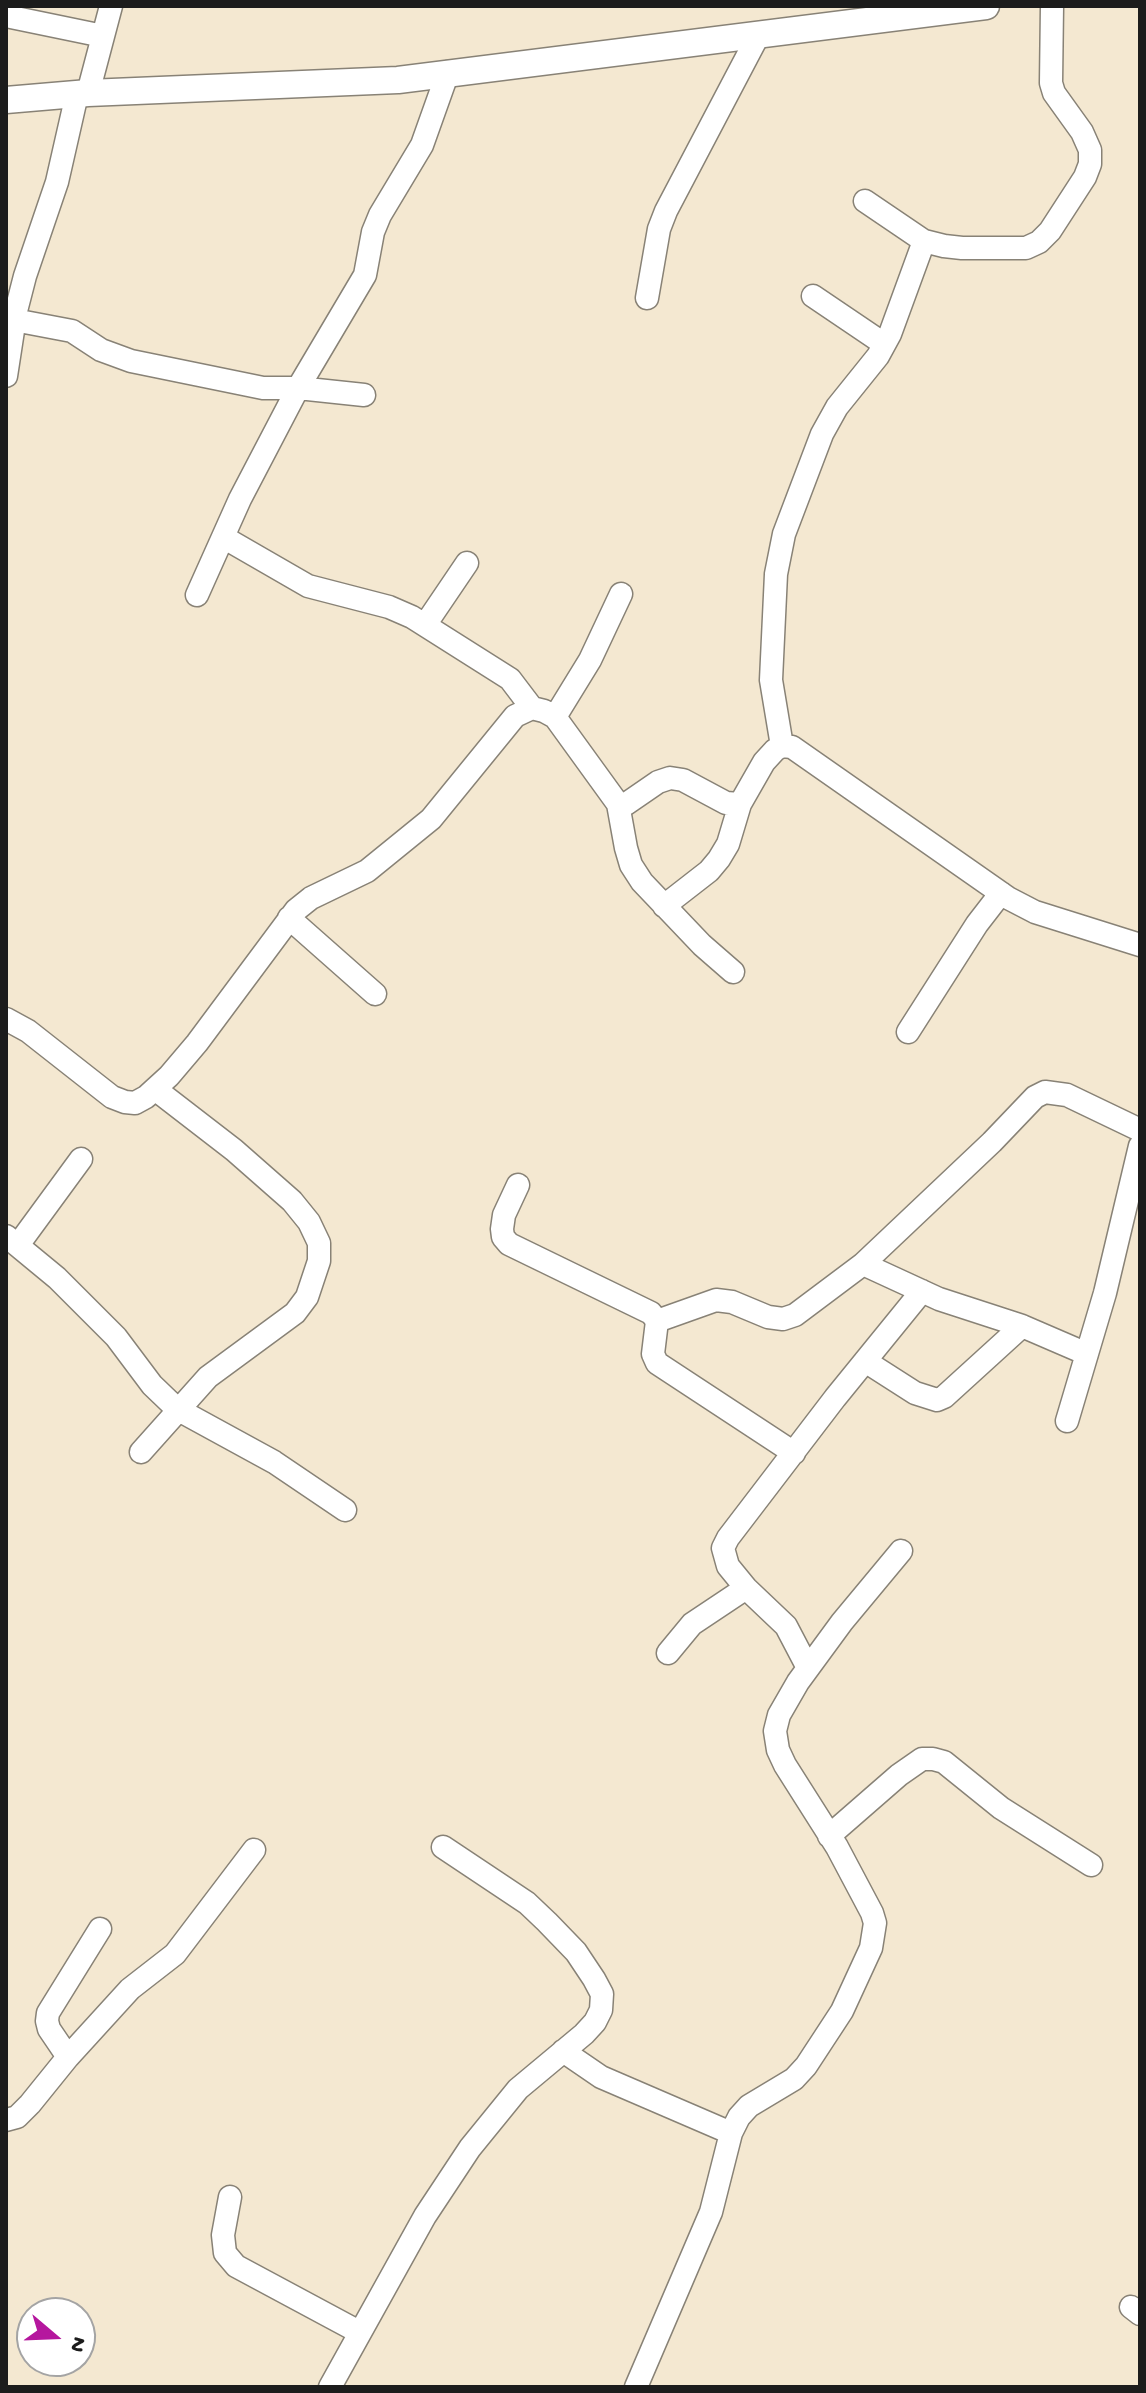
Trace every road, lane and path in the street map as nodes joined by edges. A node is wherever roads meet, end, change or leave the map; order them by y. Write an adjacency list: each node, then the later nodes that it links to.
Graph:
1 (111, 6): 6 (street)
2 (986, 6): 5 (main road)
3 (1052, 6): 11 (street)
4 (6, 16): 6 (street)
5 (759, 34): 7 (main road); 13 (street)
6 (103, 36): 8 (street)
7 (448, 72): 8 (main road); 17 (street)
8 (83, 93): 9 (main road); 14 (street)
9 (6, 100)
10 (865, 201): 11 (street)
11 (924, 241): 15 (street)
12 (813, 296): 15 (street)
13 (647, 298)
14 (14, 320): 16 (street); 17 (street)
15 (884, 344): 26 (street)
16 (6, 376)
17 (298, 388): 18 (street); 19 (street)
18 (364, 395)
19 (223, 537): 22 (street); 23 (street)
20 (467, 563): 23 (street)
21 (621, 594): 25 (street)
22 (197, 595)
23 (425, 625): 24 (street)
24 (532, 708): 25 (street); 31 (street)
25 (555, 717): 27 (street)
26 (782, 746): 28 (street); 29 (street)
27 (618, 804): 28 (street); 30 (street)
28 (740, 804): 30 (street)
29 (1001, 893): 32 (street); 36 (street)
30 (664, 906): 33 (street)
31 (289, 918): 34 (street); 37 (street)
32 (1139, 940)
33 (733, 972)
34 (375, 994)
35 (6, 1019): 37 (street)
36 (908, 1032)
37 (155, 1089): 49 (street)
38 (1140, 1130): 43 (street)
39 (1140, 1146): 47 (street)
40 (81, 1159): 42 (street)
41 (518, 1185): 45 (street)
42 (12, 1240): 49 (street)
43 (863, 1264): 44 (street); 45 (street)
44 (922, 1291): 46 (street); 48 (street)
45 (657, 1321): 52 (street)
46 (1022, 1326): 47 (street); 48 (street)
47 (1087, 1354): 50 (street)
48 (865, 1361): 52 (street)
49 (177, 1409): 51 (street); 53 (street)
50 (1067, 1421)
51 (141, 1452)
52 (794, 1453): 55 (street)
53 (345, 1510)
54 (901, 1551): 57 (street)
55 (746, 1588): 56 (street); 57 (street)
56 (668, 1653)
57 (808, 1668): 58 (street)
58 (829, 1836): 61 (street); 66 (street)
59 (443, 1847): 63 (street)
60 (254, 1850): 64 (street)
61 (1091, 1865)
62 (100, 1929): 64 (street)
63 (563, 2051): 66 (street); 68 (street)
64 (68, 2057): 65 (street)
65 (6, 2120)
66 (731, 2133): 70 (street)
67 (230, 2197): 68 (street)
68 (359, 2332): 69 (street)
69 (340, 2384)
70 (636, 2387)

